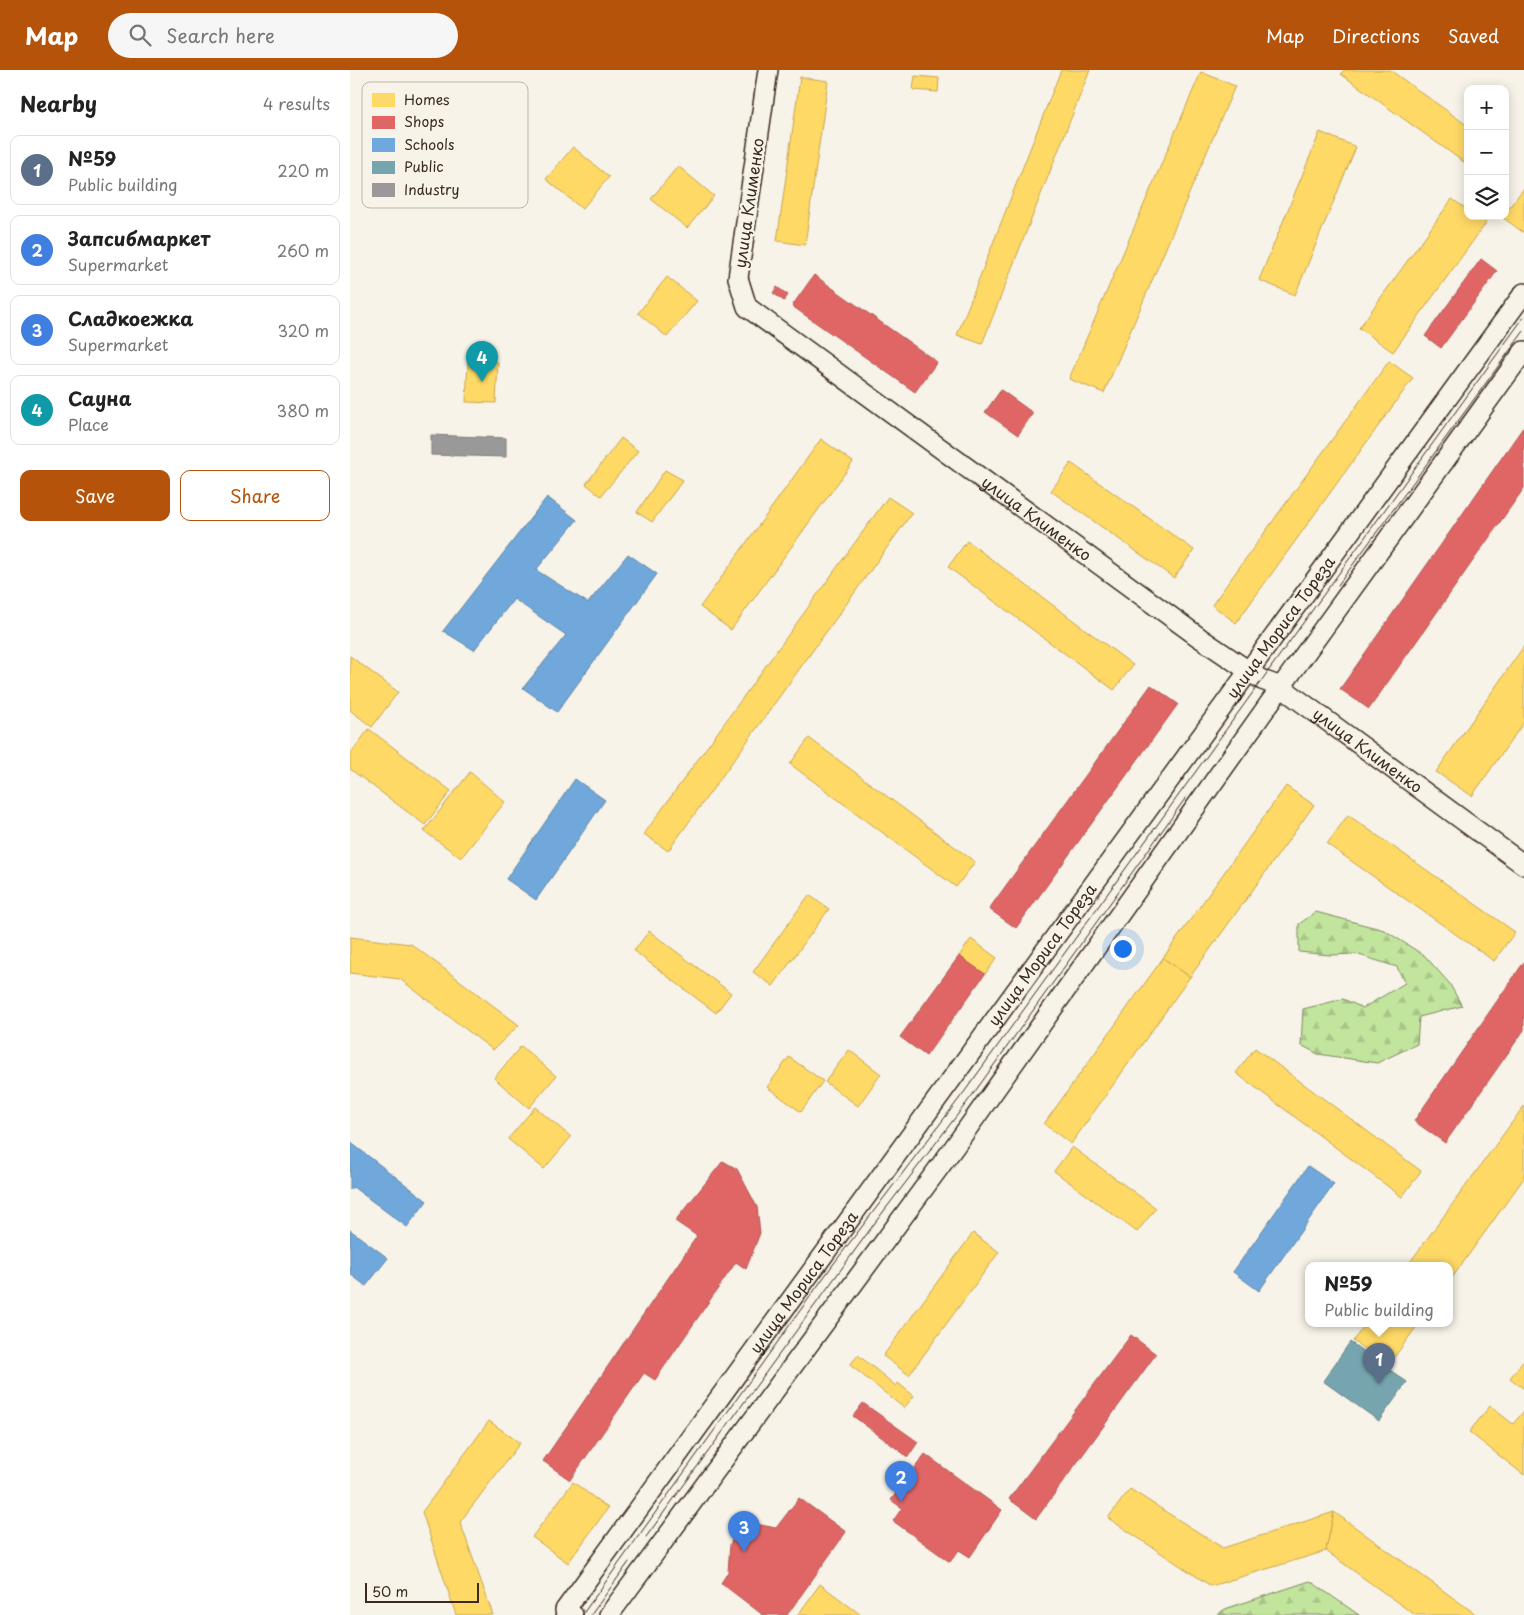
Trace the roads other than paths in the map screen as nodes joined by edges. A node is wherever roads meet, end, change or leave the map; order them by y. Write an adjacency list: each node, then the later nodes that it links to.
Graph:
1 (768, 70): 4 (street, улица Клименко)
2 (1524, 293): 4 (street, улица Мориса Тореза)
3 (1524, 350): 5 (street)
4 (1249, 672): 5 (street, улица Клименко); 7 (street, улица Мориса Тореза)
5 (1281, 686): 6 (street, улица Клименко); 8 (street)
6 (1524, 865)
7 (569, 1612)
8 (609, 1615)

